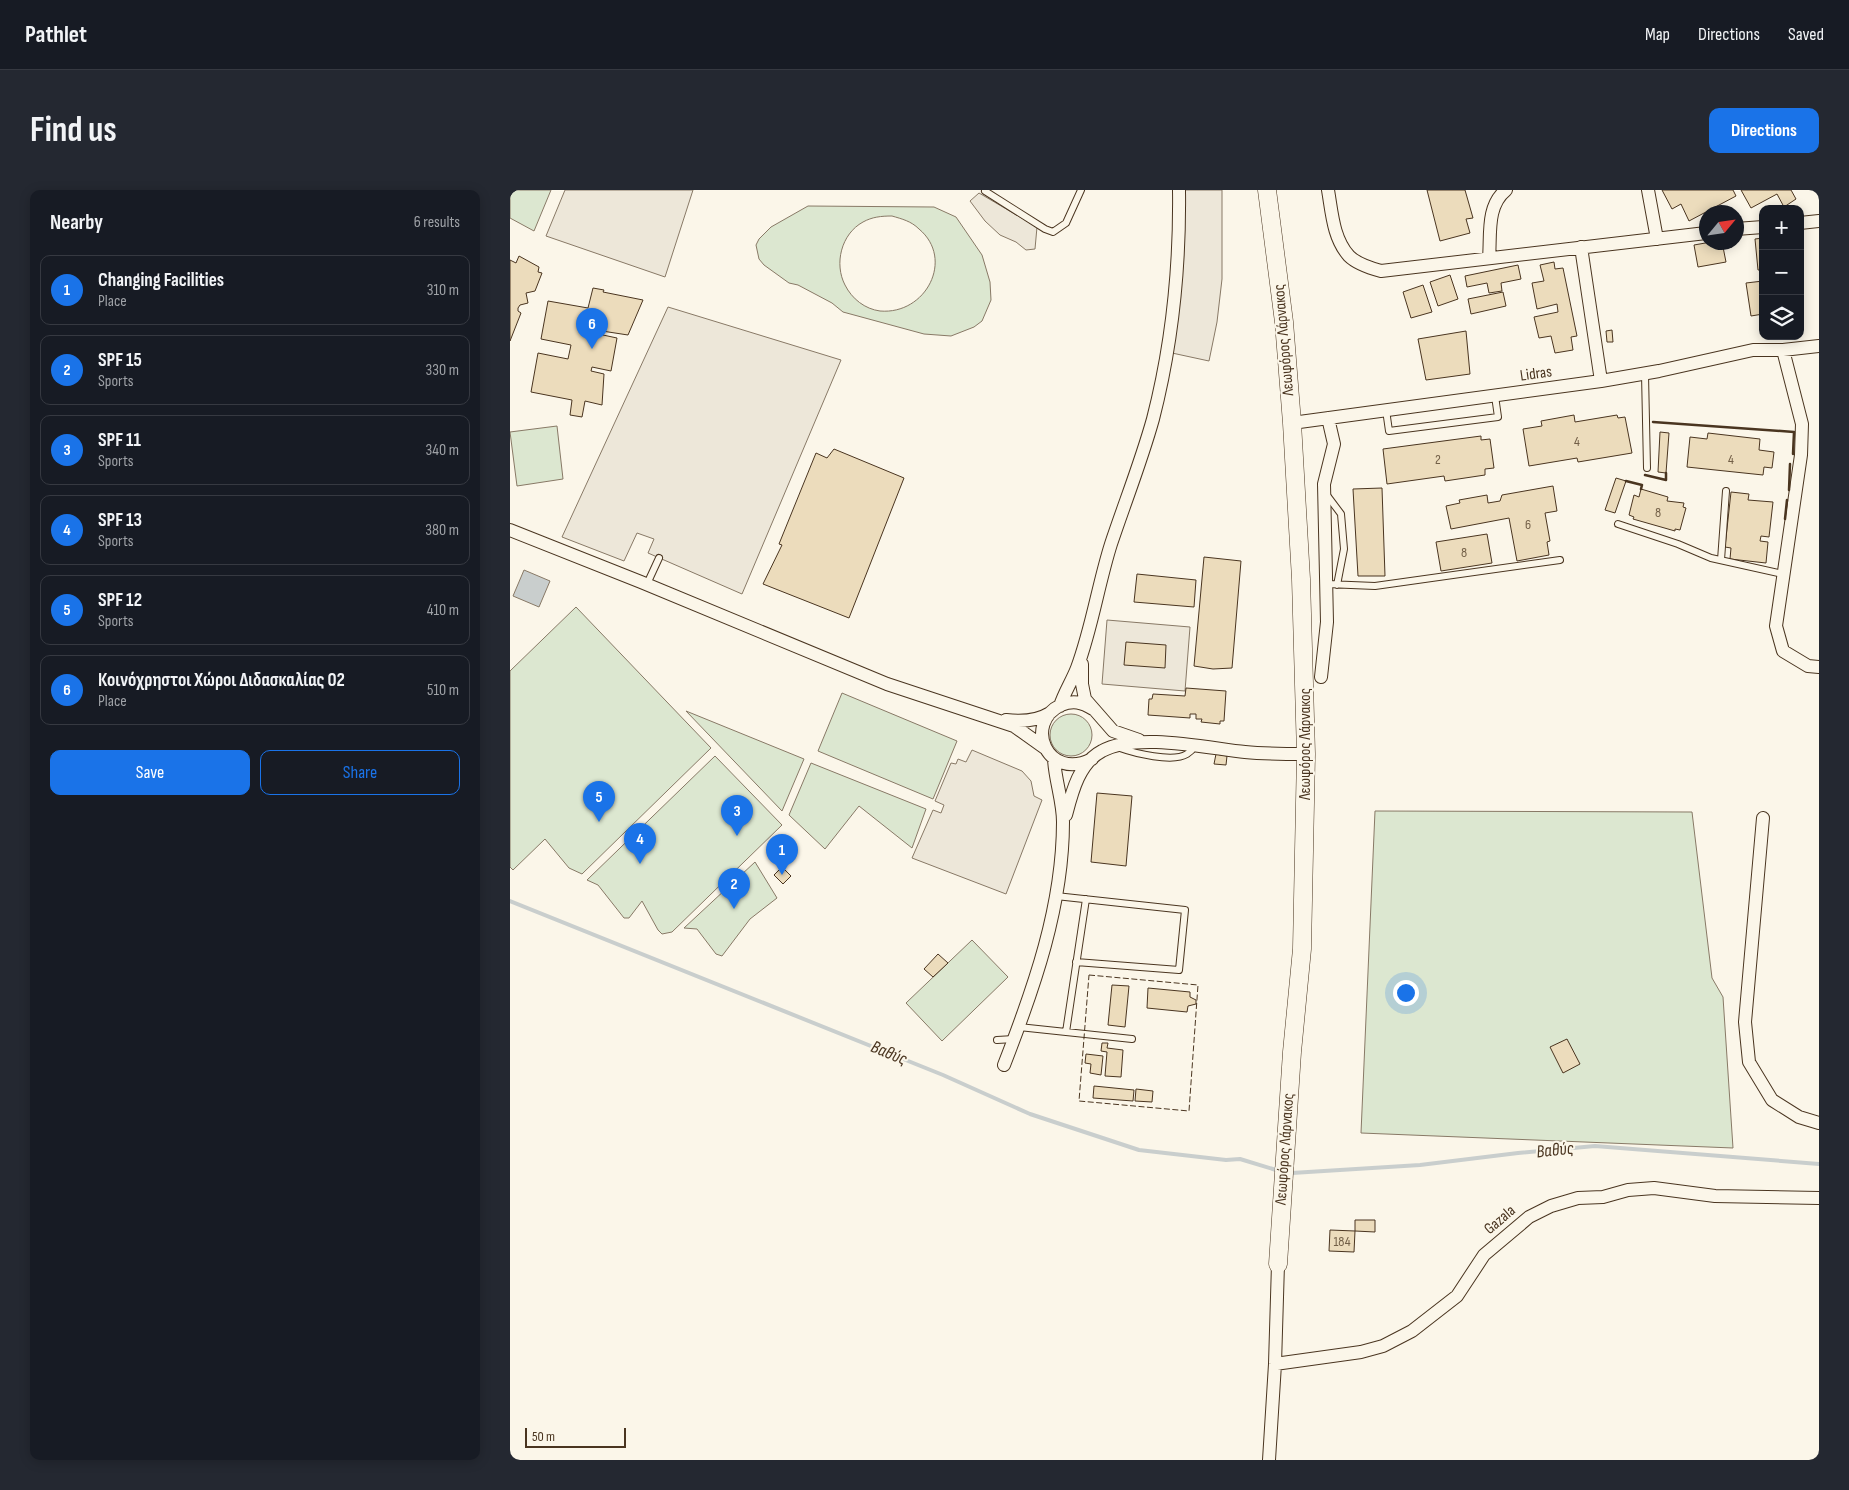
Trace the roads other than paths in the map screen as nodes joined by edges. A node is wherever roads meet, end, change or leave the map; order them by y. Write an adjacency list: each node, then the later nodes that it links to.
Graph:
1 (1081, 190): 7 (lane)
2 (1179, 190): 35 (street)
3 (1267, 190): 23 (main road, Λεωφόρος Λάρνακος)
4 (1328, 190): 15 (street)
5 (1506, 190): 15 (street)
6 (1648, 190): 13 (street)
7 (985, 192)
8 (1819, 221): 9 (street)
9 (1804, 223)
10 (1759, 227): 11 (street)
11 (1744, 228)
12 (1699, 234): 13 (street)
13 (1657, 238): 14 (street)
14 (1581, 247): 15 (street); 19 (street)
15 (1489, 258)
16 (1819, 346): 17 (street, Lidras)
17 (1783, 350): 18 (street, Lidras); 32 (street)
18 (1645, 374): 19 (street, Lidras); 24 (lane)
19 (1601, 381): 20 (street, Lidras)
20 (1495, 396): 21 (street, Lidras); 21 (lane)
21 (1386, 410): 22 (street, Lidras)
22 (1328, 418): 23 (street, Lidras); 25 (street)
23 (1292, 423): 45 (main road, Λεωφόρος Λάρνακος)
24 (1647, 468)
25 (1324, 491): 34 (street); 34 (lane)
26 (1726, 491): 31 (lane)
27 (1618, 524): 31 (lane)
28 (510, 530): 33 (street)
29 (659, 558): 33 (lane)
30 (1560, 560): 34 (lane)
31 (1721, 560): 32 (lane)
32 (1783, 574): 36 (street)
33 (646, 584): 40 (street)
34 (1332, 584): 37 (street)
35 (1083, 652): 38 (street); 39 (street)
36 (1819, 667)
37 (1321, 676)
38 (1055, 710): 39 (street); 40 (street); 44 (street)
39 (1097, 713): 41 (street); 46 (street)
40 (987, 718): 44 (street)
41 (1153, 742): 42 (street); 43 (street)
42 (1114, 746): 43 (lane); 46 (street)
43 (1196, 746): 45 (street)
44 (1045, 748): 47 (street)
45 (1306, 754): 61 (main road, Λεωφόρος Λάρνακος)
46 (1095, 756): 47 (street); 49 (street)
47 (1054, 759): 49 (street)
48 (1763, 818): 59 (street)
49 (1063, 830): 50 (street)
50 (1056, 896): 51 (lane); 53 (street)
51 (1086, 899): 52 (lane); 52 (lane)
52 (1076, 962): 54 (lane)
53 (1019, 1027): 54 (lane); 55 (street)
54 (1066, 1032): 56 (lane)
55 (1014, 1039): 57 (lane); 58 (street)
56 (1132, 1039)
57 (996, 1040)
58 (1004, 1065)
59 (1819, 1123)
60 (1819, 1198): 62 (street, Gazala)
61 (1278, 1264): 62 (street, Λεωφόρος Λάρνακος)
62 (1275, 1364): 63 (street)
63 (1269, 1460)

